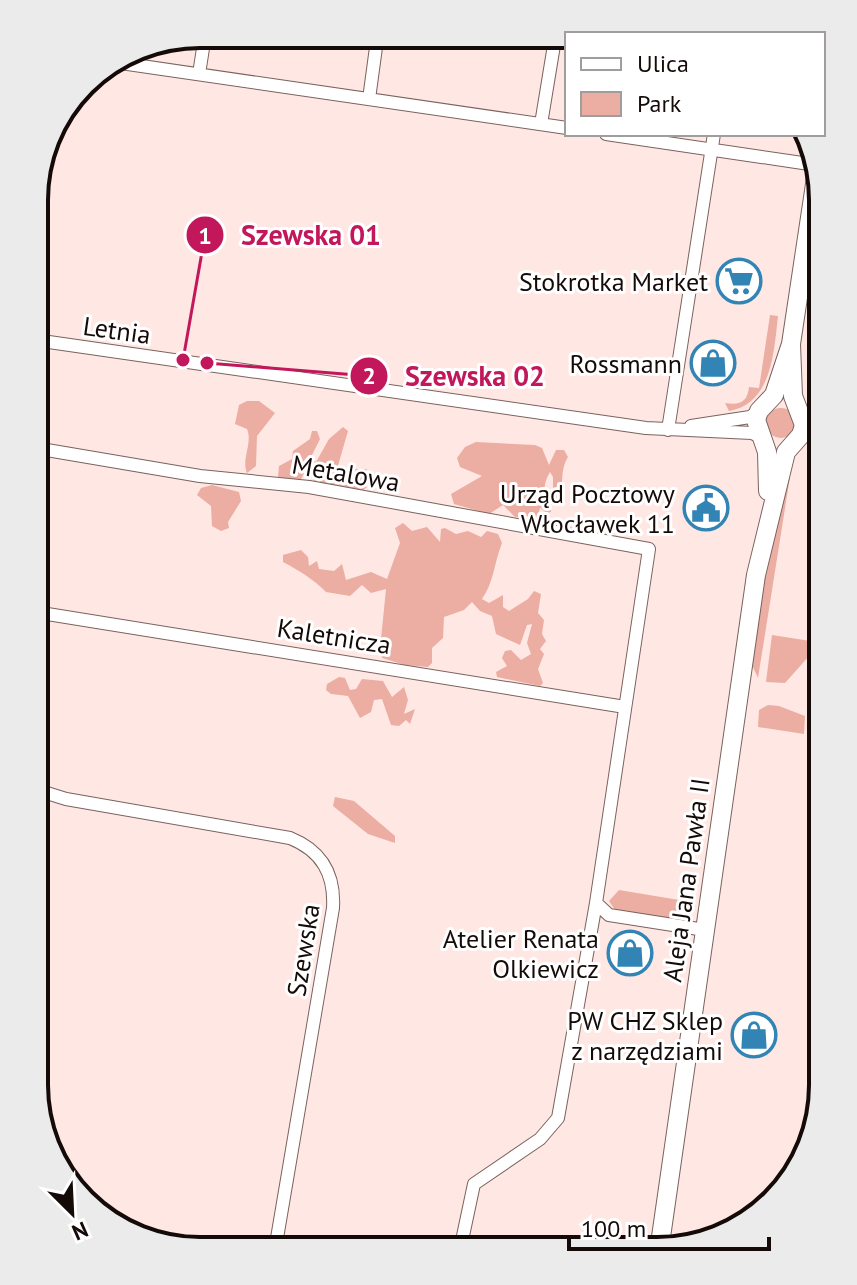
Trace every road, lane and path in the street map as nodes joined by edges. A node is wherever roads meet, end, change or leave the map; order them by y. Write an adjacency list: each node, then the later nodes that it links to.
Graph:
1 (203, 48): 5 (street)
2 (376, 48): 6 (street)
3 (554, 48): 7 (street)
4 (132, 65): 5 (street)
5 (199, 74): 6 (street)
6 (369, 99): 7 (street)
7 (541, 124): 8 (street)
8 (565, 128)
9 (619, 136): 11 (street)
10 (714, 136): 11 (street)
11 (712, 150): 12 (street); 18 (street)
12 (804, 163)
13 (809, 224): 15 (main road)
14 (48, 342): 18 (street, Letnia)
15 (791, 344): 16 (main road); 17 (main road)
16 (762, 407): 17 (main road); 18 (street, Letnia); 19 (main road)
17 (799, 408): 20 (main road)
18 (668, 430): 19 (street, Letnia)
19 (761, 437): 20 (main road); 22 (main road, Aleja Jana Pawła II)
20 (795, 441): 22 (main road, Aleja Jana Pawła II)
21 (48, 450): 24 (street, Metalowa)
22 (768, 517): 27 (main road, Aleja Jana Pawła II)
23 (48, 614): 24 (street, Kaletnicza)
24 (625, 707): 26 (street)
25 (48, 793): 28 (street, Szewska)
26 (596, 903): 27 (street); 29 (street)
27 (705, 930): 30 (main road, Aleja Jana Pawła II)
28 (277, 1237)
29 (463, 1237)
30 (661, 1237)

